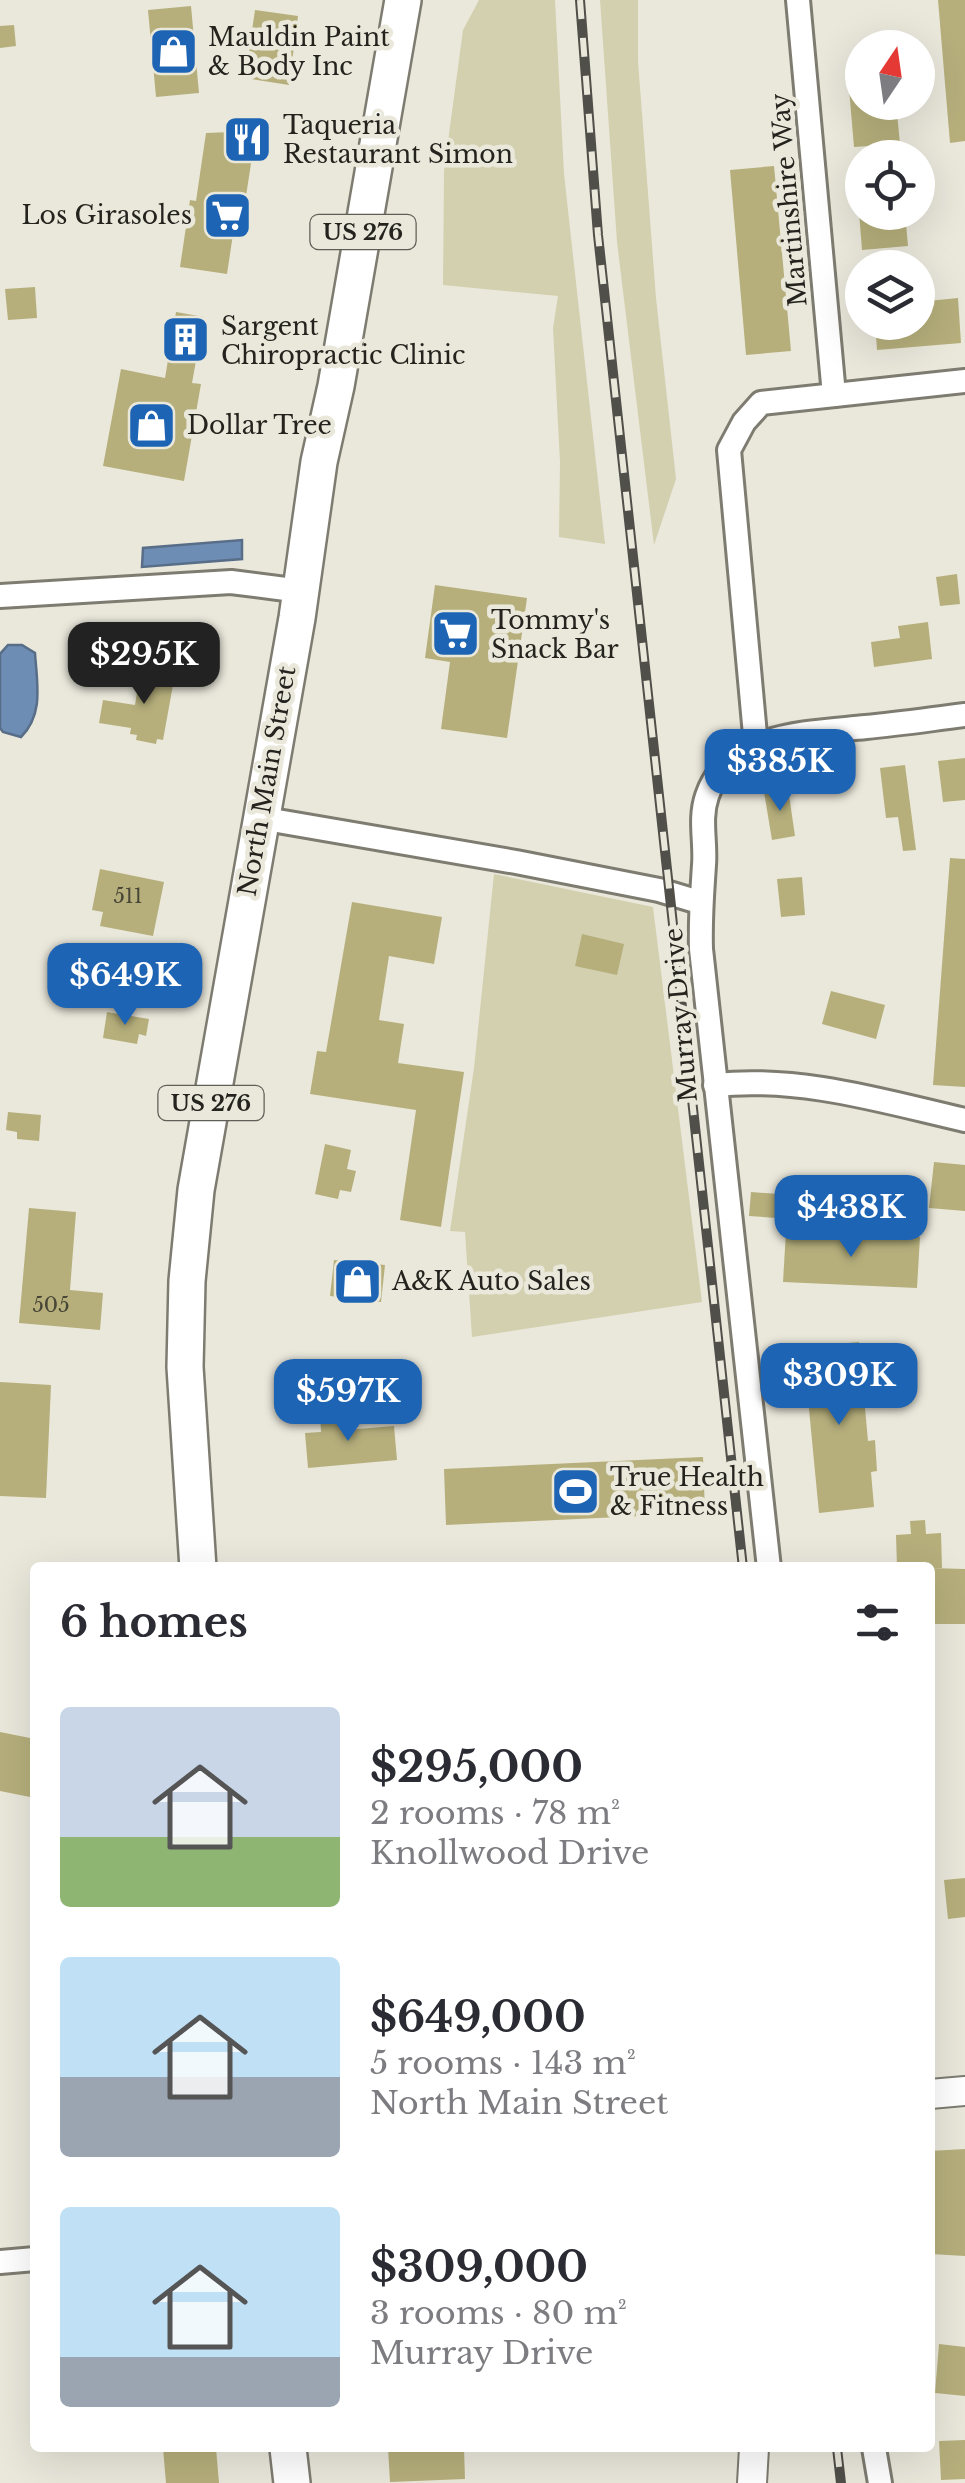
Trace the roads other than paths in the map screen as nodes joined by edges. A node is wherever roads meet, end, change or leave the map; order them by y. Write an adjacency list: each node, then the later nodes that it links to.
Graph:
1 (403, 0): 5 (main road, North Main Street / US 276)
2 (798, 0): 4 (street, Martinshire Way)
3 (965, 382): 4 (street)
4 (834, 395): 8 (street)
5 (301, 591): 6 (street); 9 (main road, North Main Street / US 276)
6 (0, 596)
7 (965, 714): 8 (street)
8 (756, 746): 10 (street)
9 (260, 818): 10 (street, Murray Drive); 13 (main road, North Main Street / US 276)
10 (699, 902): 11 (street, Murray Drive)
11 (714, 1086): 12 (street); 14 (street, Murray Drive)
12 (965, 1120)
13 (197, 1562)
14 (768, 1562)
15 (965, 2091): 16 (street)
16 (935, 2094)
17 (30, 2259): 18 (street)
18 (0, 2262)
19 (288, 2452): 22 (main road)
20 (754, 2452): 23 (street)
21 (875, 2452): 24 (street)
22 (292, 2483)
23 (752, 2483)
24 (880, 2483)

